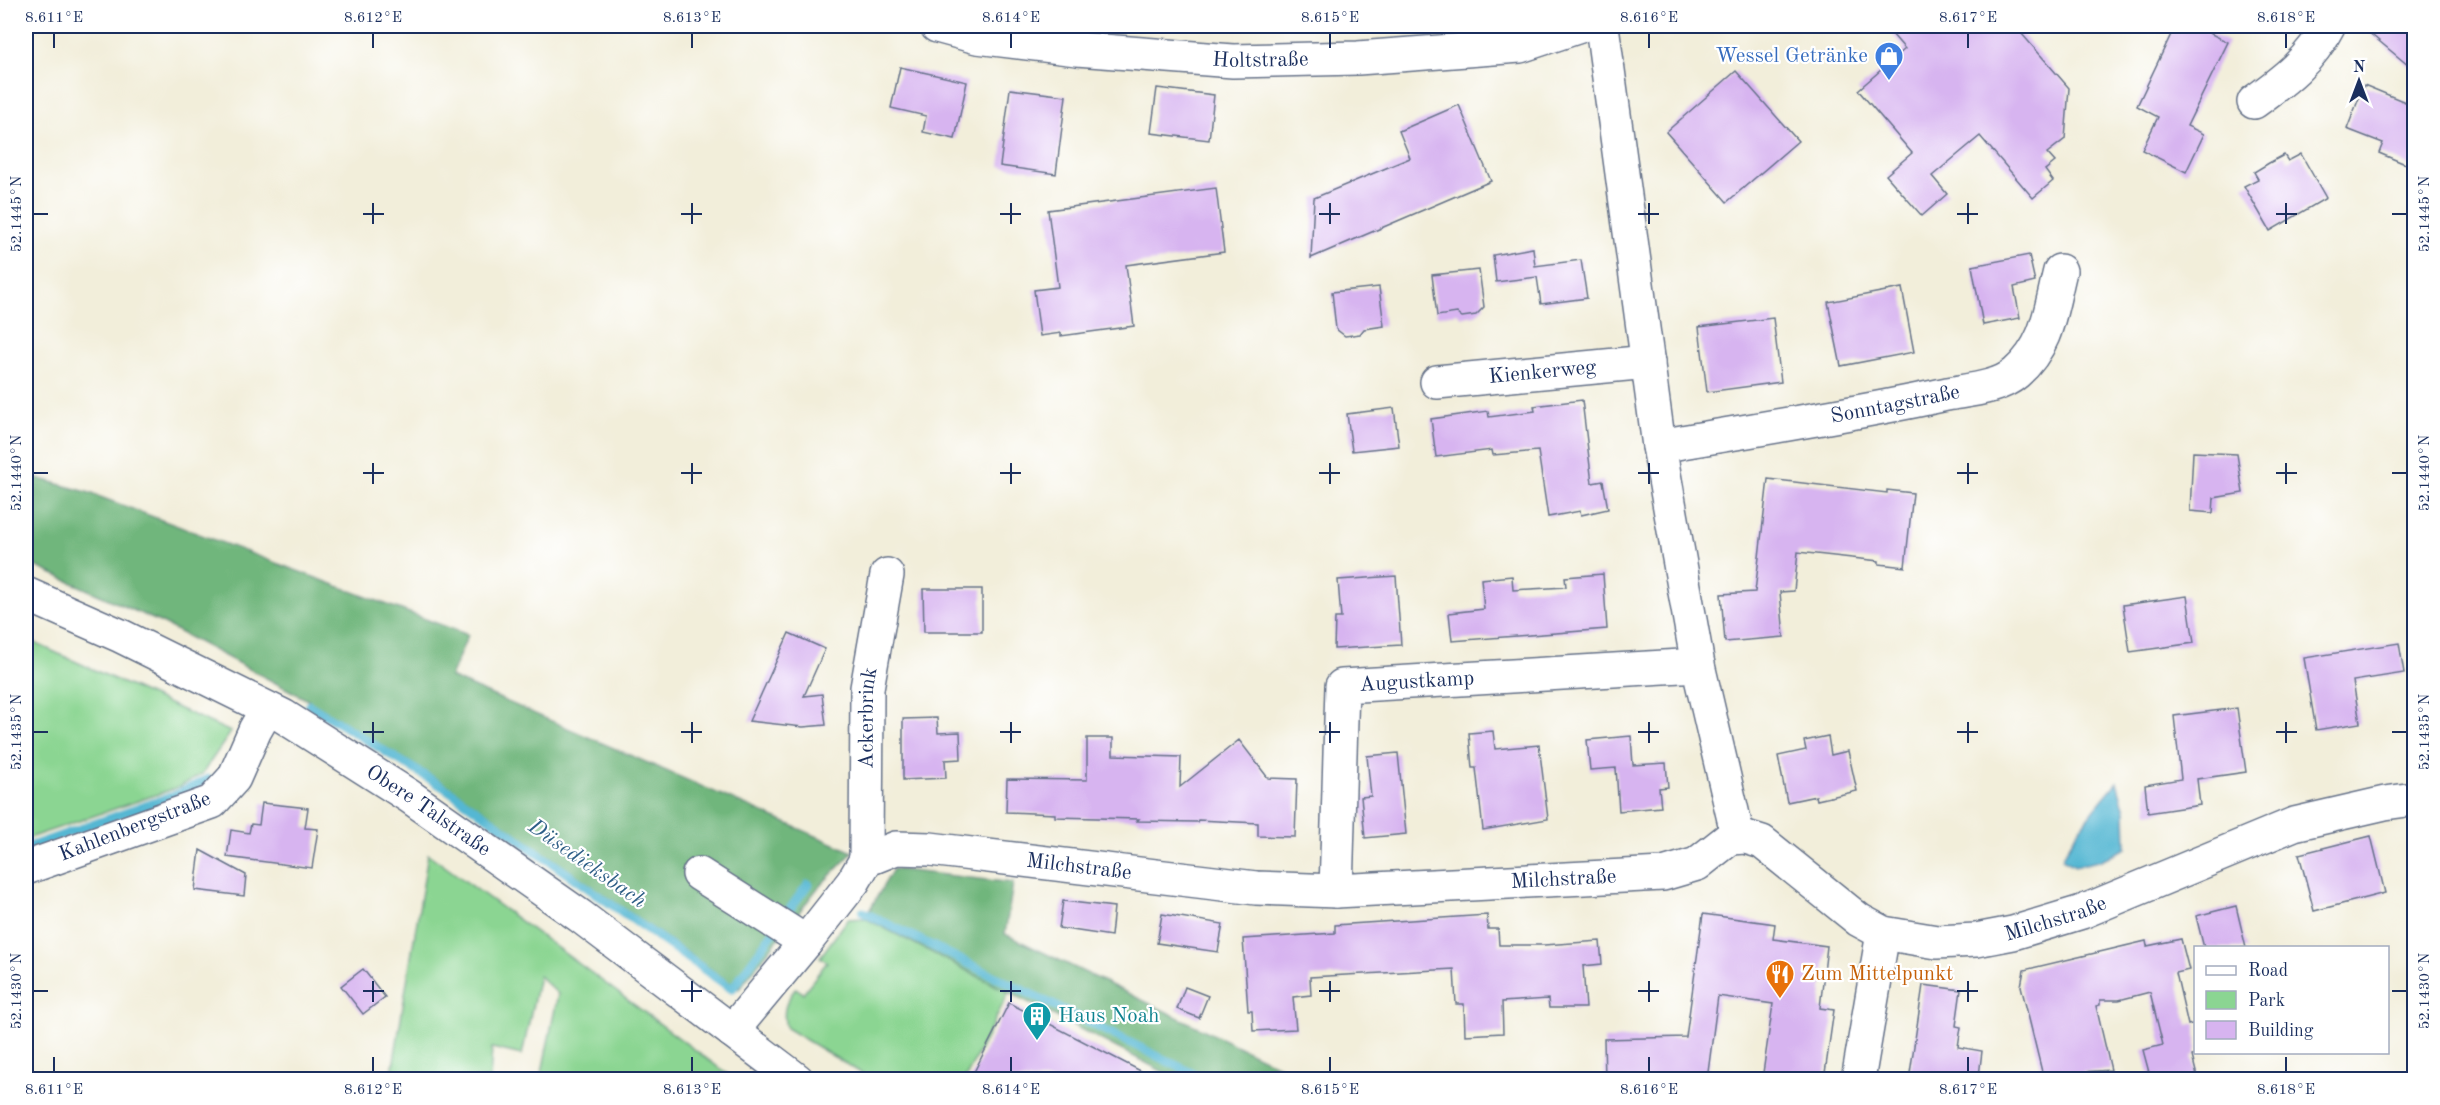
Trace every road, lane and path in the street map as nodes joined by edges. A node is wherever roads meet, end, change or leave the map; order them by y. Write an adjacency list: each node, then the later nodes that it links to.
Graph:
1 (937, 26): 2 (street, Holtstraße)
2 (1580, 26)
3 (1602, 26): 7 (street)
4 (2328, 26): 5 (street)
5 (2254, 102)
6 (2060, 271): 9 (street, Sonntagstraße)
7 (1648, 362): 8 (street, Kienkerweg); 9 (street)
8 (1437, 382)
9 (1659, 446): 12 (street)
10 (887, 575): 16 (street, Ackerbrink)
11 (26, 594): 13 (street, Obere Talstraße)
12 (1698, 665): 15 (street); 19 (street, Augustkamp)
13 (267, 709): 17 (street, Kahlenbergstraße); 22 (street, Obere Talstraße)
14 (2415, 799): 20 (street, Milchstraße)
15 (1738, 837): 19 (street, Milchstraße); 20 (street, Milchstraße)
16 (866, 860): 19 (street, Milchstraße); 21 (street)
17 (26, 868)
18 (699, 874): 21 (street)
19 (1336, 891)
20 (1883, 933): 24 (street)
21 (806, 942): 22 (street)
22 (732, 1031): 23 (street, Obere Talstraße)
23 (797, 1080)
24 (1858, 1080)

